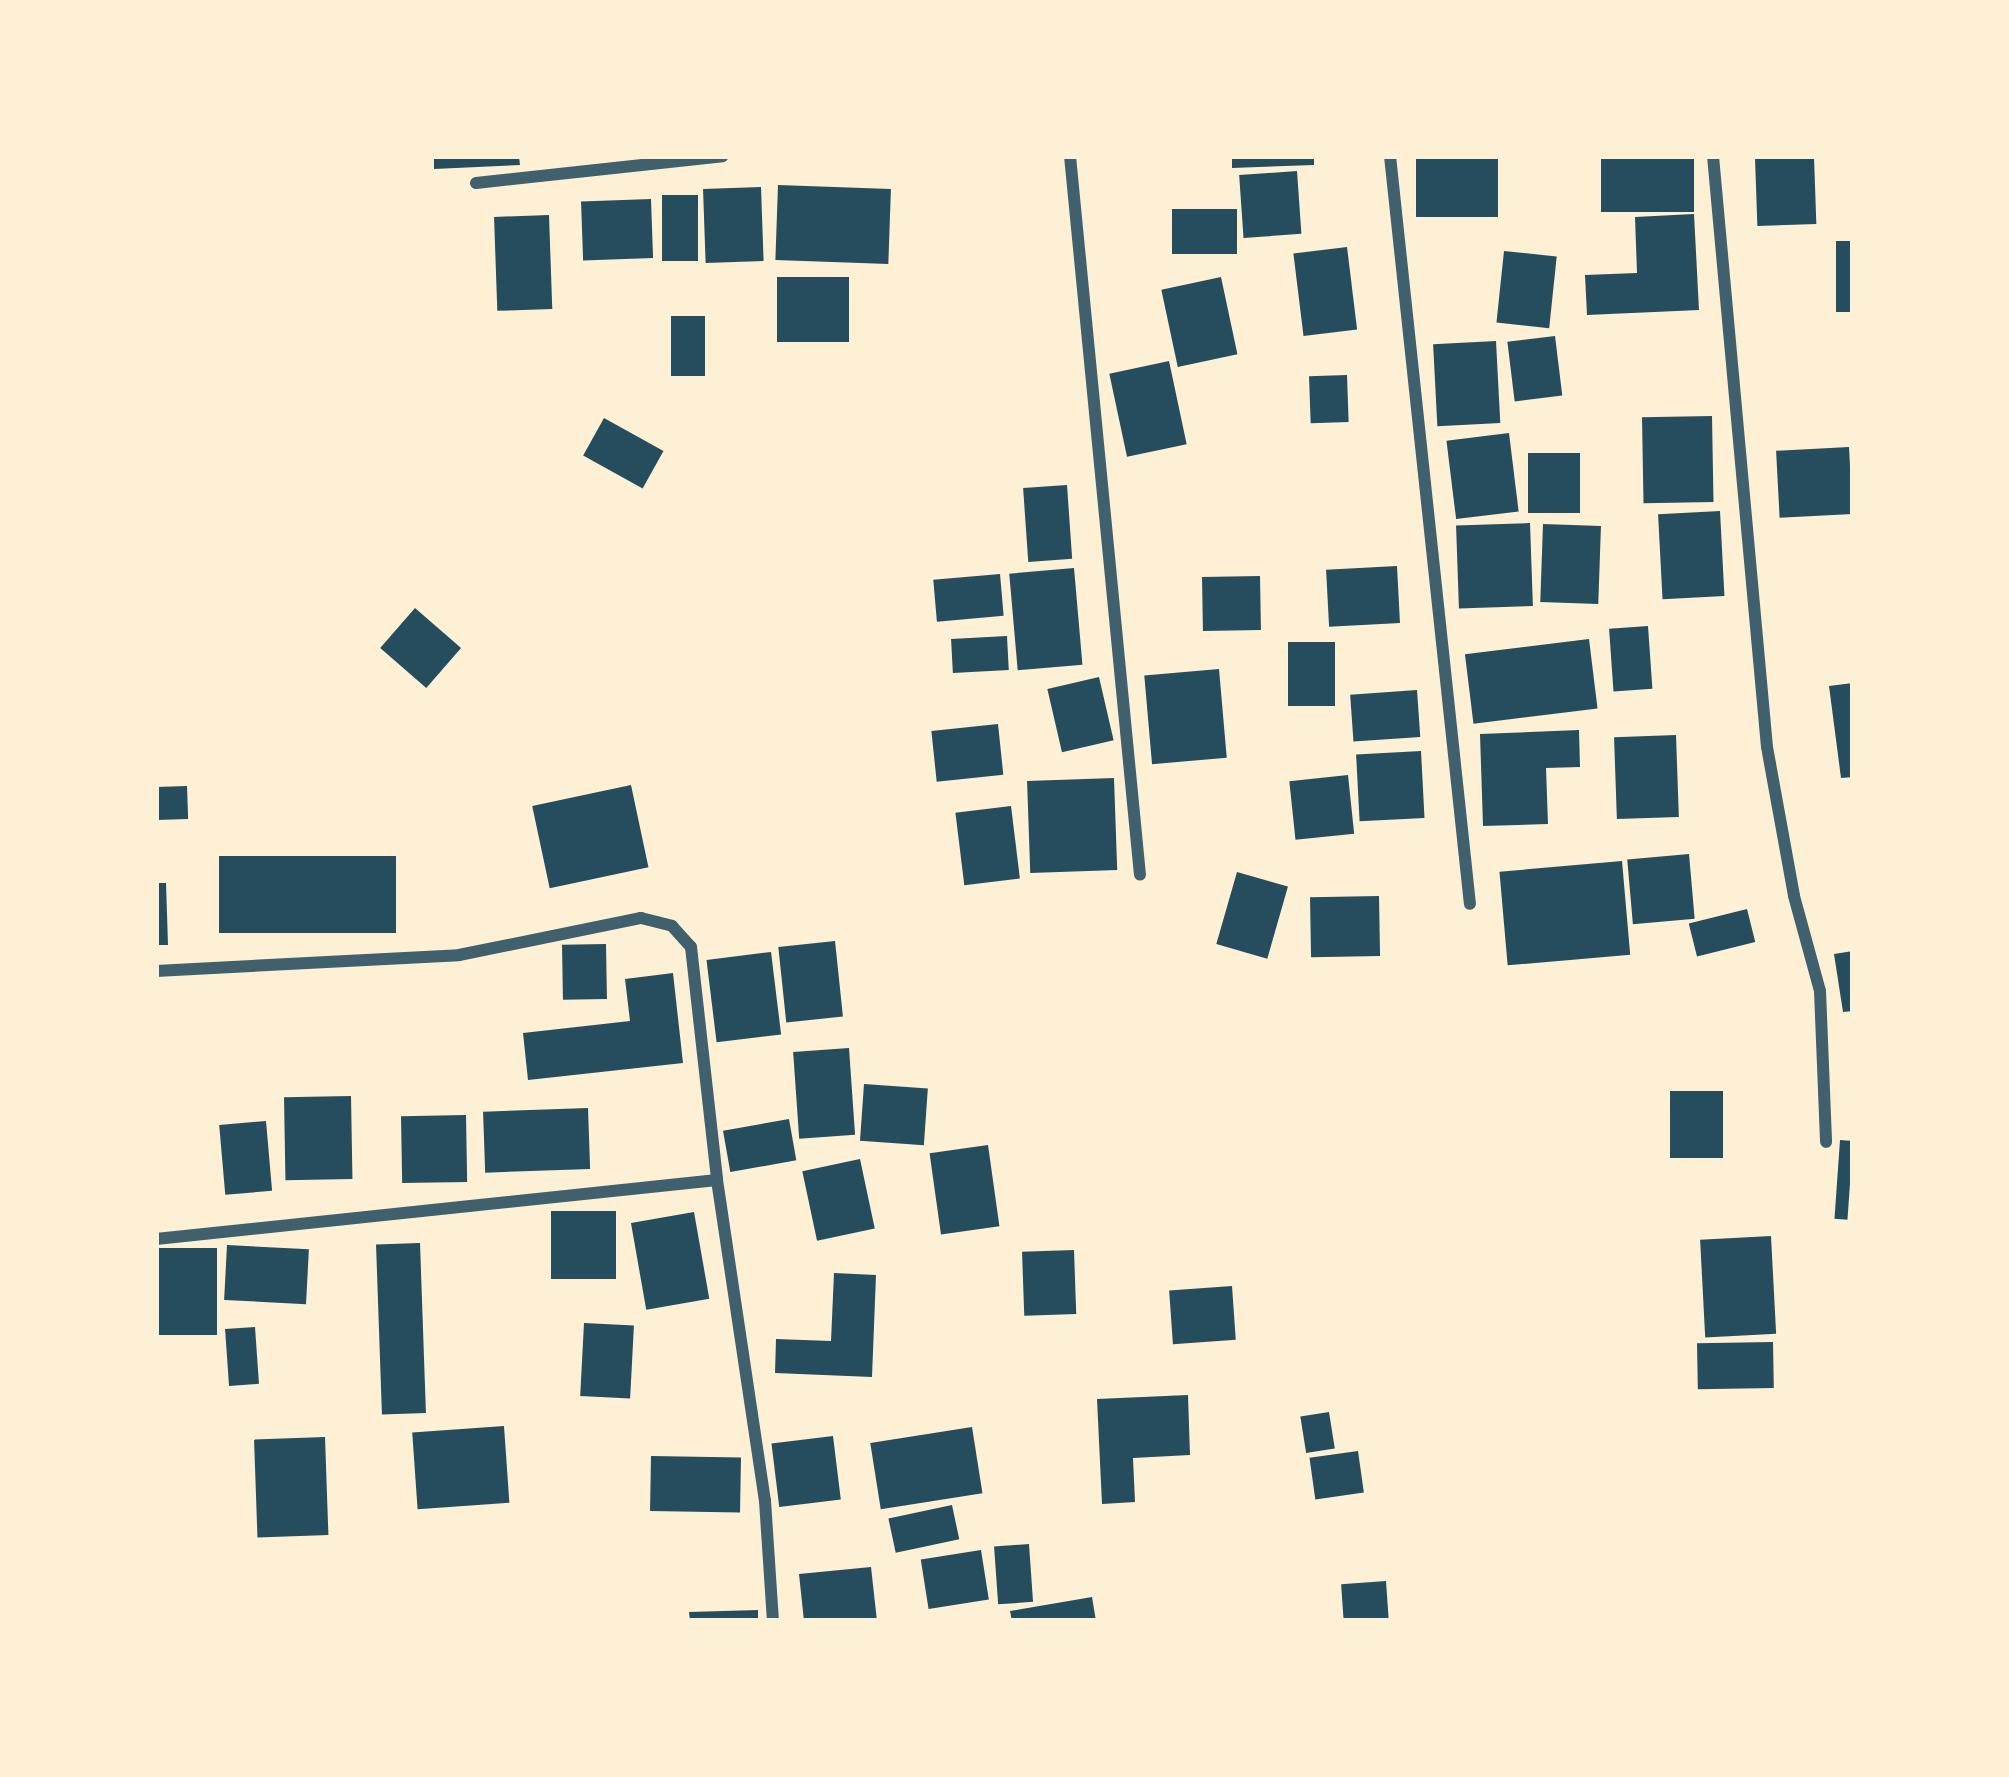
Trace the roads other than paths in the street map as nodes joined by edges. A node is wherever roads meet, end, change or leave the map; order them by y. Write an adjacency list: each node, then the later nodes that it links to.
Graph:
1 (723, 156): 5 (street)
2 (1070, 156): 6 (street)
3 (1390, 156): 7 (street)
4 (1713, 156): 9 (street)
5 (476, 183)
6 (1140, 874)
7 (1470, 904)
8 (156, 971): 10 (street)
9 (1826, 1142)
10 (717, 1180): 11 (street); 12 (street)
11 (156, 1239)
12 (773, 1621)

